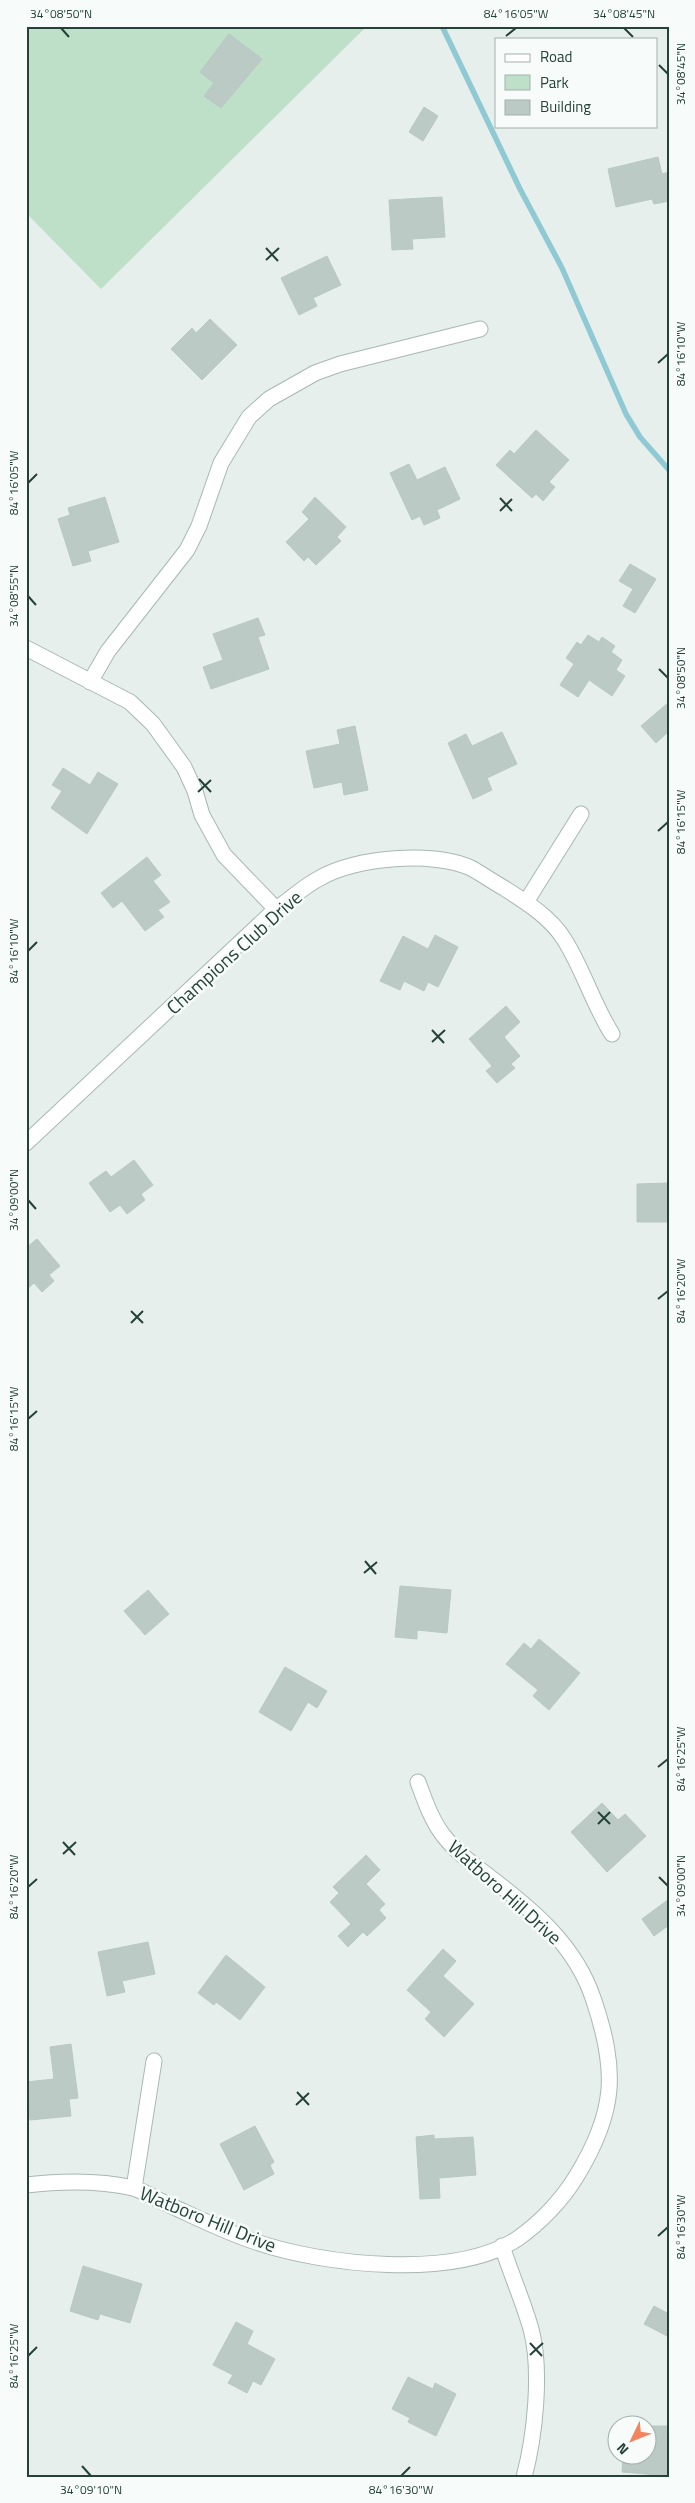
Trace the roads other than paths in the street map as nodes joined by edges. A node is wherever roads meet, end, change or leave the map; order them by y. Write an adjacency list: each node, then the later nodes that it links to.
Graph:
1 (480, 328): 3 (street)
2 (26, 648): 3 (street)
3 (90, 682): 6 (street)
4 (581, 814): 5 (street)
5 (526, 902): 6 (street, Champions Club Drive); 7 (street, Champions Club Drive)
6 (276, 909): 8 (street, Champions Club Drive)
7 (612, 1034)
8 (26, 1143)
9 (418, 1782): 13 (street, Watboro Hill Drive)
10 (154, 2061): 12 (street)
11 (26, 2185): 12 (street, Watboro Hill Drive)
12 (134, 2188): 13 (street, Watboro Hill Drive)
13 (502, 2246): 14 (street)
14 (524, 2477)

